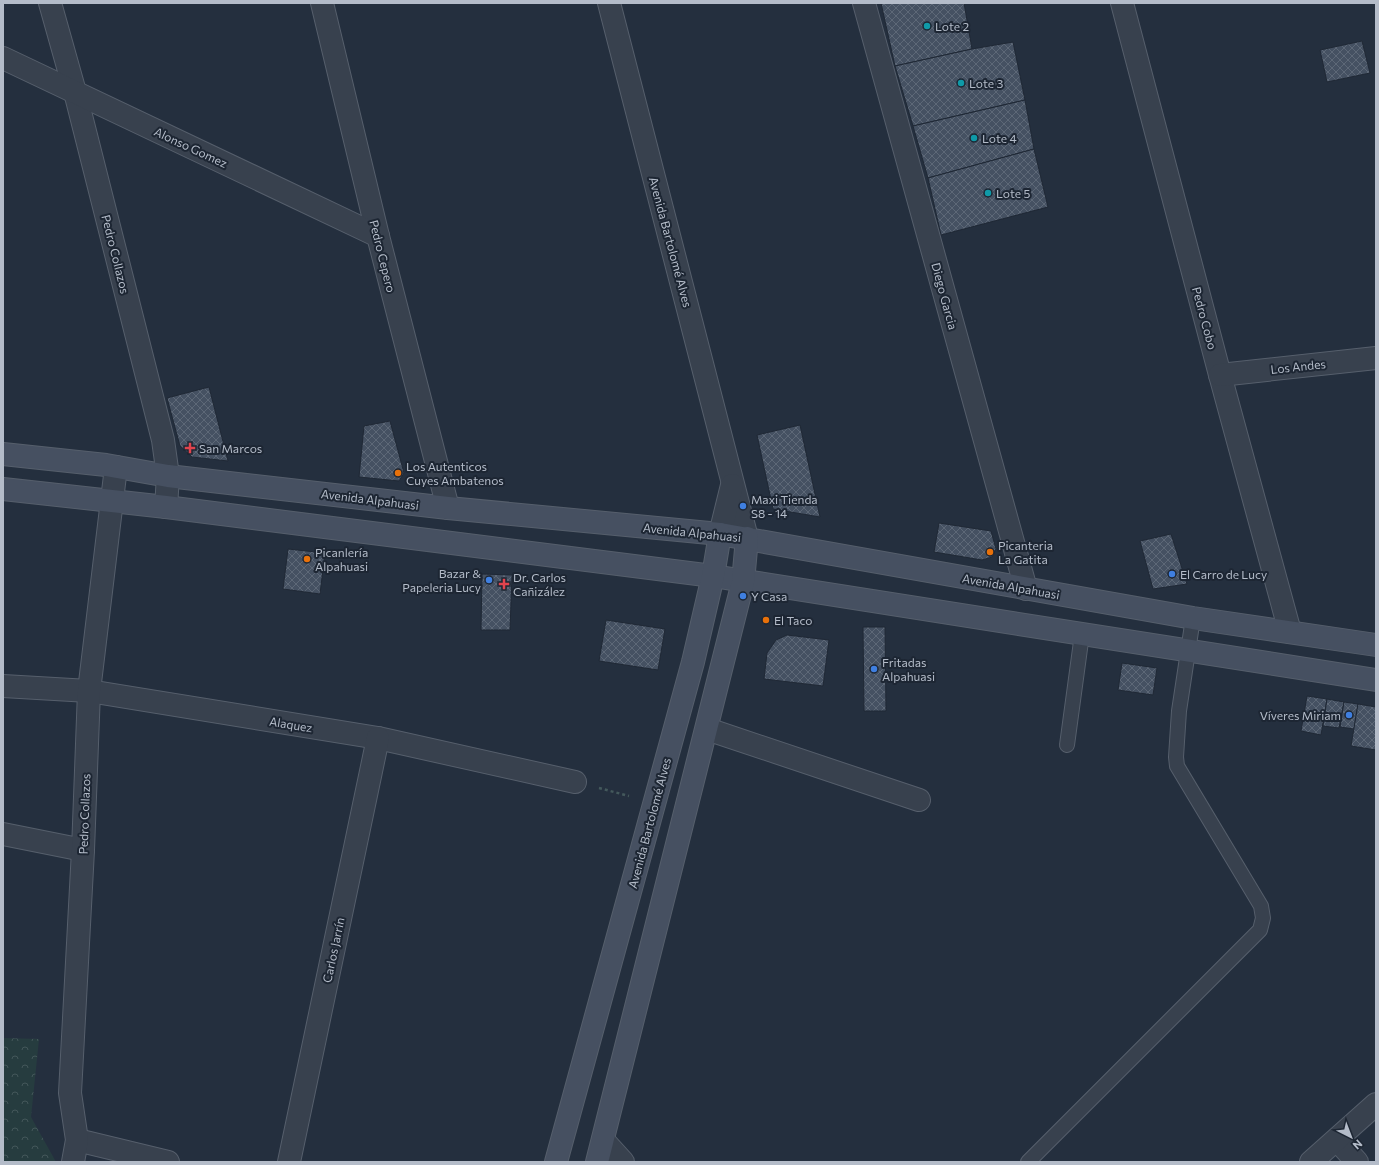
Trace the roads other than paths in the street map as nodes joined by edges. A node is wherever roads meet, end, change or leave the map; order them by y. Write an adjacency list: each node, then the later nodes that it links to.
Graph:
1 (50, 3): 7 (street, Pedro Collazos)
2 (322, 3): 8 (street, Pedro Cepero)
3 (609, 3): 14 (street, Avenida Bartolomé Alves)
4 (864, 3): 23 (street, Diego Garcia)
5 (1122, 3): 10 (street, Pedro Cobo)
6 (3, 58): 7 (street, Alonso Gomez)
7 (75, 92): 8 (street, Alonso Gomez); 13 (street, Pedro Collazos)
8 (378, 236): 18 (street, Pedro Cepero)
9 (1376, 358): 10 (street, Los Andes)
10 (1220, 375): 25 (street, Pedro Cobo)
11 (3, 454): 12 (main road, Avenida Alpahuasi)
12 (116, 467): 13 (main road, Avenida Alpahuasi); 16 (street, Pedro Collazos)
13 (168, 476): 17 (street, Pedro Collazos); 18 (main road, Avenida Alpahuasi)
14 (733, 482): 19 (street, Avenida Bartolomé Alves); 20 (street, Avenida Bartolomé Alves)
15 (3, 489): 16 (main road)
16 (111, 501): 17 (main road); 31 (street, Pedro Collazos)
17 (166, 507): 21 (main road)
18 (448, 508): 19 (main road, Avenida Alpahuasi)
19 (720, 534): 20 (main road, Avenida Alpahuasi); 21 (main road, Avenida Bartolomé Alves)
20 (747, 538): 22 (main road, Avenida Bartolomé Alves); 23 (main road, Avenida Alpahuasi)
21 (713, 576): 22 (main road); 46 (main road, Avenida Bartolomé Alves)
22 (743, 582): 26 (main road); 32 (main road, Avenida Bartolomé Alves)
23 (1026, 589): 24 (main road, Avenida Alpahuasi)
24 (1193, 618): 25 (main road, Avenida Alpahuasi); 28 (lane)
25 (1290, 632): 27 (main road, Avenida Alpahuasi)
26 (1082, 634): 28 (main road); 34 (lane)
27 (1376, 645)
28 (1187, 650): 29 (main road); 49 (lane)
29 (1376, 680)
30 (3, 686): 31 (street, Alaquez)
31 (89, 691): 33 (street, Alaquez); 38 (street, Pedro Collazos)
32 (706, 729): 36 (street); 41 (main road, Avenida Bartolomé Alves)
33 (378, 738): 35 (street, Alaquez); 45 (street, Carlos Jarrín)
34 (1067, 745)
35 (575, 782)
36 (919, 800)
37 (3, 834): 38 (street)
38 (83, 850): 40 (street, Pedro Collazos)
39 (1376, 1104): 42 (street)
40 (77, 1140): 43 (street, Pedro Collazos); 44 (street)
41 (603, 1140): 47 (main road, Avenida Bartolomé Alves); 48 (street)
42 (1336, 1140): 50 (street); 51 (street)
43 (73, 1162)
44 (168, 1162)
45 (289, 1162)
46 (556, 1162)
47 (597, 1162)
48 (623, 1162)
49 (1028, 1162)
50 (1311, 1162)
51 (1357, 1162)

